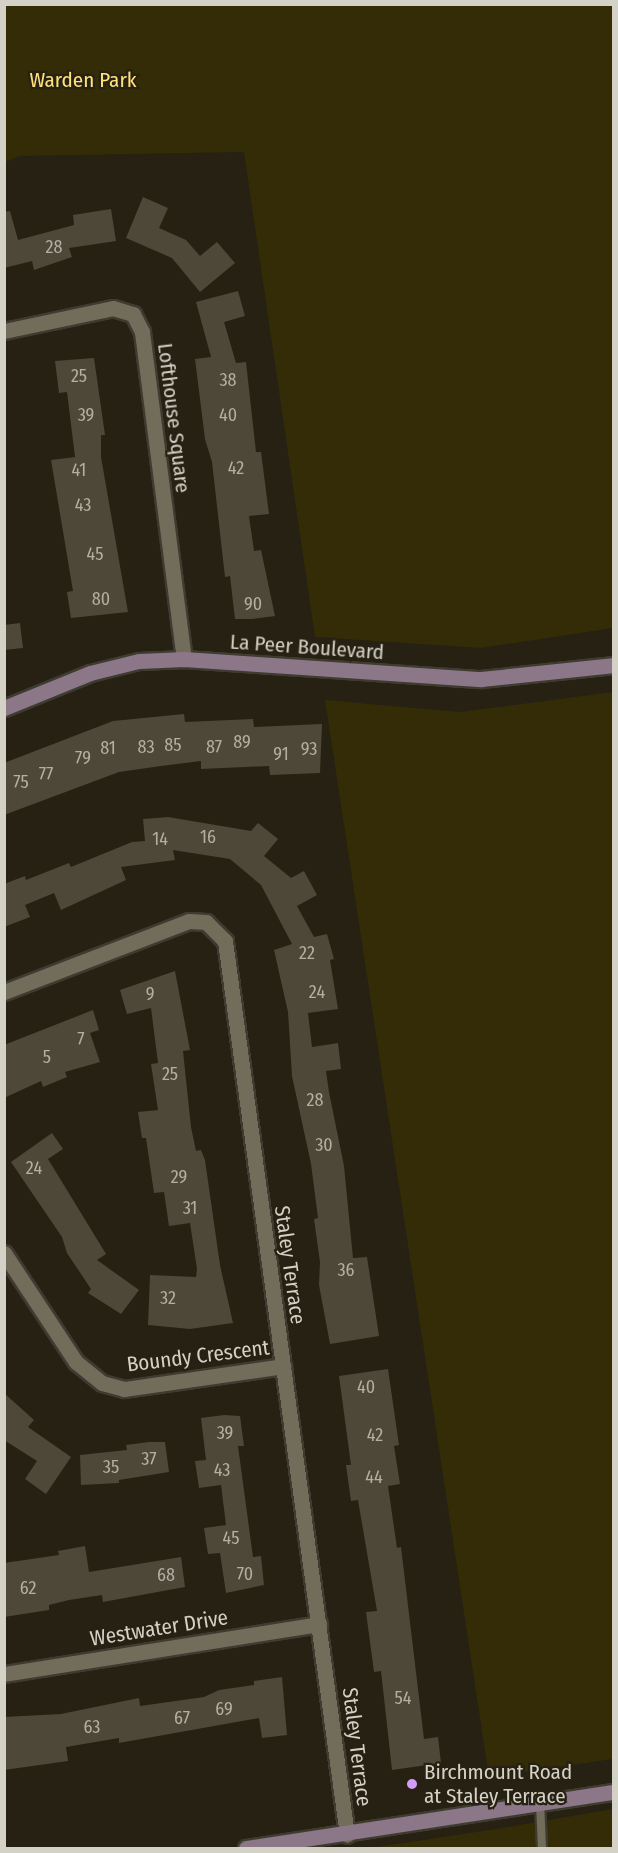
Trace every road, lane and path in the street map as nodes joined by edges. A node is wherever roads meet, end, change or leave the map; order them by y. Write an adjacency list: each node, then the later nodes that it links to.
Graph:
1 (4, 331): 2 (street, Lofthouse Square)
2 (184, 659): 3 (street, La Peer Boulevard); 4 (street, La Peer Boulevard)
3 (614, 665)
4 (4, 708)
5 (4, 992): 7 (street, Staley Terrace)
6 (4, 1253): 7 (street, Boundy Crescent)
7 (283, 1366): 8 (street, Staley Terrace)
8 (319, 1624): 9 (street, Westwater Drive); 12 (street, Staley Terrace)
9 (4, 1674)
10 (614, 1792): 11 (street)
11 (540, 1802): 12 (street); 14 (lane)
12 (347, 1835): 13 (street)
13 (246, 1848)
14 (542, 1848)

